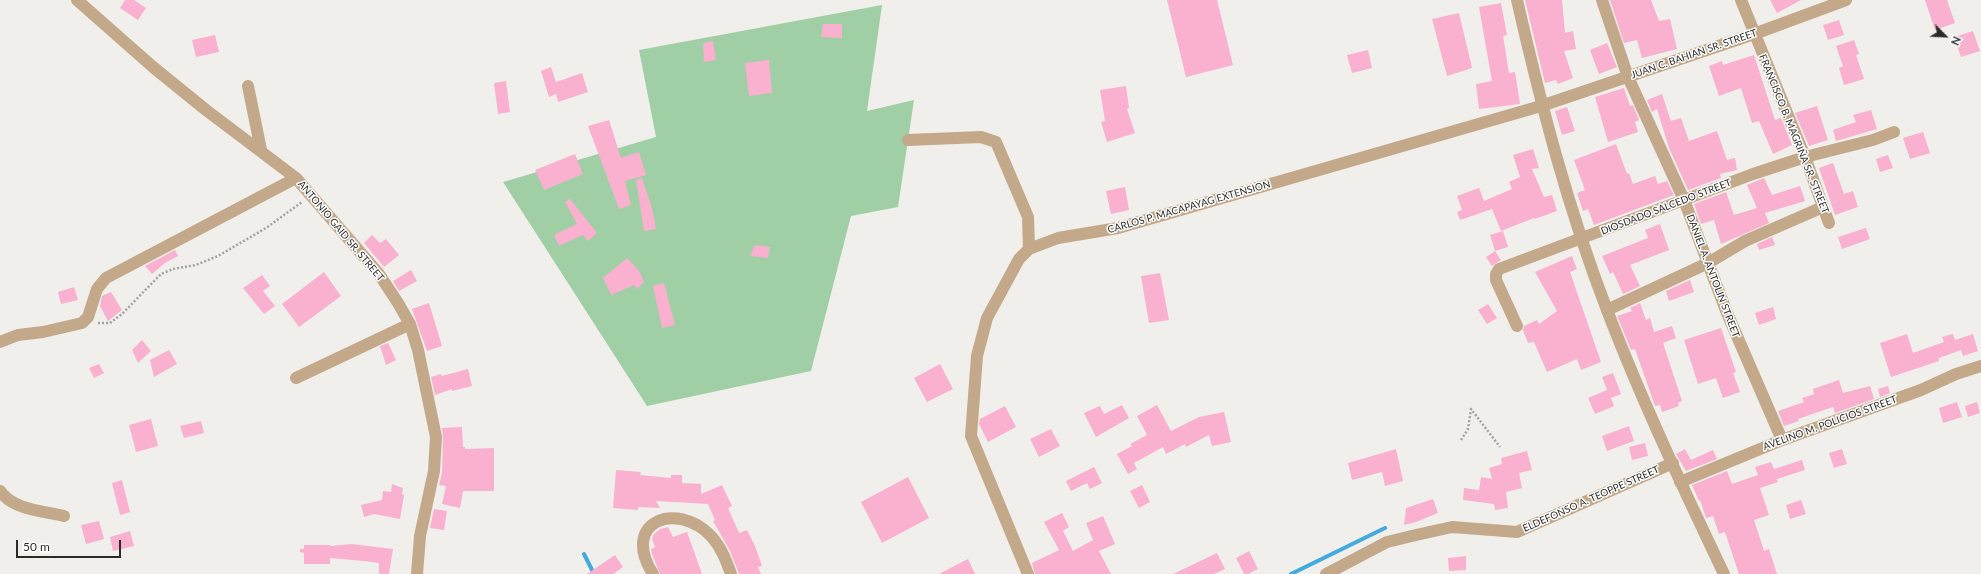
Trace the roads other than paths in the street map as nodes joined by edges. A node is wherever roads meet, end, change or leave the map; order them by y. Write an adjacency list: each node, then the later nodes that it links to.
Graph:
1 (77, 0): 12 (street, ANTONIO GAID SR. STREET)
2 (1517, 0): 9 (street)
3 (1602, 0): 7 (street, DANIEL A. ANTOLIN STREET)
4 (1741, 0): 6 (street, FRANCISCO B. MAGRIÑA SR. STREET)
5 (1846, 0): 6 (street, JUAN C. BAHIAN SR. STREET)
6 (1754, 34): 7 (street, JUAN C. BAHIAN SR. STREET); 13 (street, FRANCISCO B. MAGRIÑA SR. STREET)
7 (1628, 76): 9 (street, JUAN C. BAHIAN SR. STREET); 15 (street, DANIEL A. ANTOLIN STREET)
8 (248, 86): 12 (street)
9 (1541, 106): 18 (street); 19 (street, CARLOS P. MACAPAYAG EXTENSION)
10 (1894, 132): 13 (street, DIOSDADO SALCEDO STREET)
11 (908, 140): 19 (street)
12 (261, 150): 14 (street, ANTONIO GAID SR. STREET)
13 (1805, 157): 15 (street, DIOSDADO SALCEDO STREET); 16 (street, FRANCISCO B. MAGRIÑA SR. STREET)
14 (296, 178): 22 (street, ANTONIO GAID SR. STREET); 24 (street)
15 (1684, 200): 18 (street, DIOSDADO SALCEDO STREET); 20 (street, DANIEL A. ANTOLIN STREET)
16 (1823, 207): 17 (street, FRANCISCO B. MAGRIÑA SR. STREET); 20 (street)
17 (1829, 223)
18 (1581, 239): 21 (street); 23 (street, DIOSDADO SALCEDO STREET)
19 (1029, 249): 35 (street, CARLOS P. MACAPAYAG EXTENSION)
20 (1708, 263): 21 (street); 27 (street, DANIEL A. ANTOLIN STREET)
21 (1607, 310): 28 (street)
22 (410, 324): 26 (street); 32 (street, ANTONIO GAID SR. STREET)
23 (1517, 326)
24 (0, 342)
25 (1981, 366): 27 (street, AVELINO M. POLICIOS STREET)
26 (296, 378)
27 (1782, 440): 29 (street, AVELINO M. POLICIOS STREET)
28 (1672, 463): 29 (street); 36 (street, ELDEFONSO A. TEOPPE STREET)
29 (1680, 482): 37 (street)
30 (0, 492): 31 (street)
31 (64, 516)
32 (417, 574)
33 (653, 574): 34 (street)
34 (731, 574)
35 (1028, 574)
36 (1326, 574)
37 (1724, 574)

